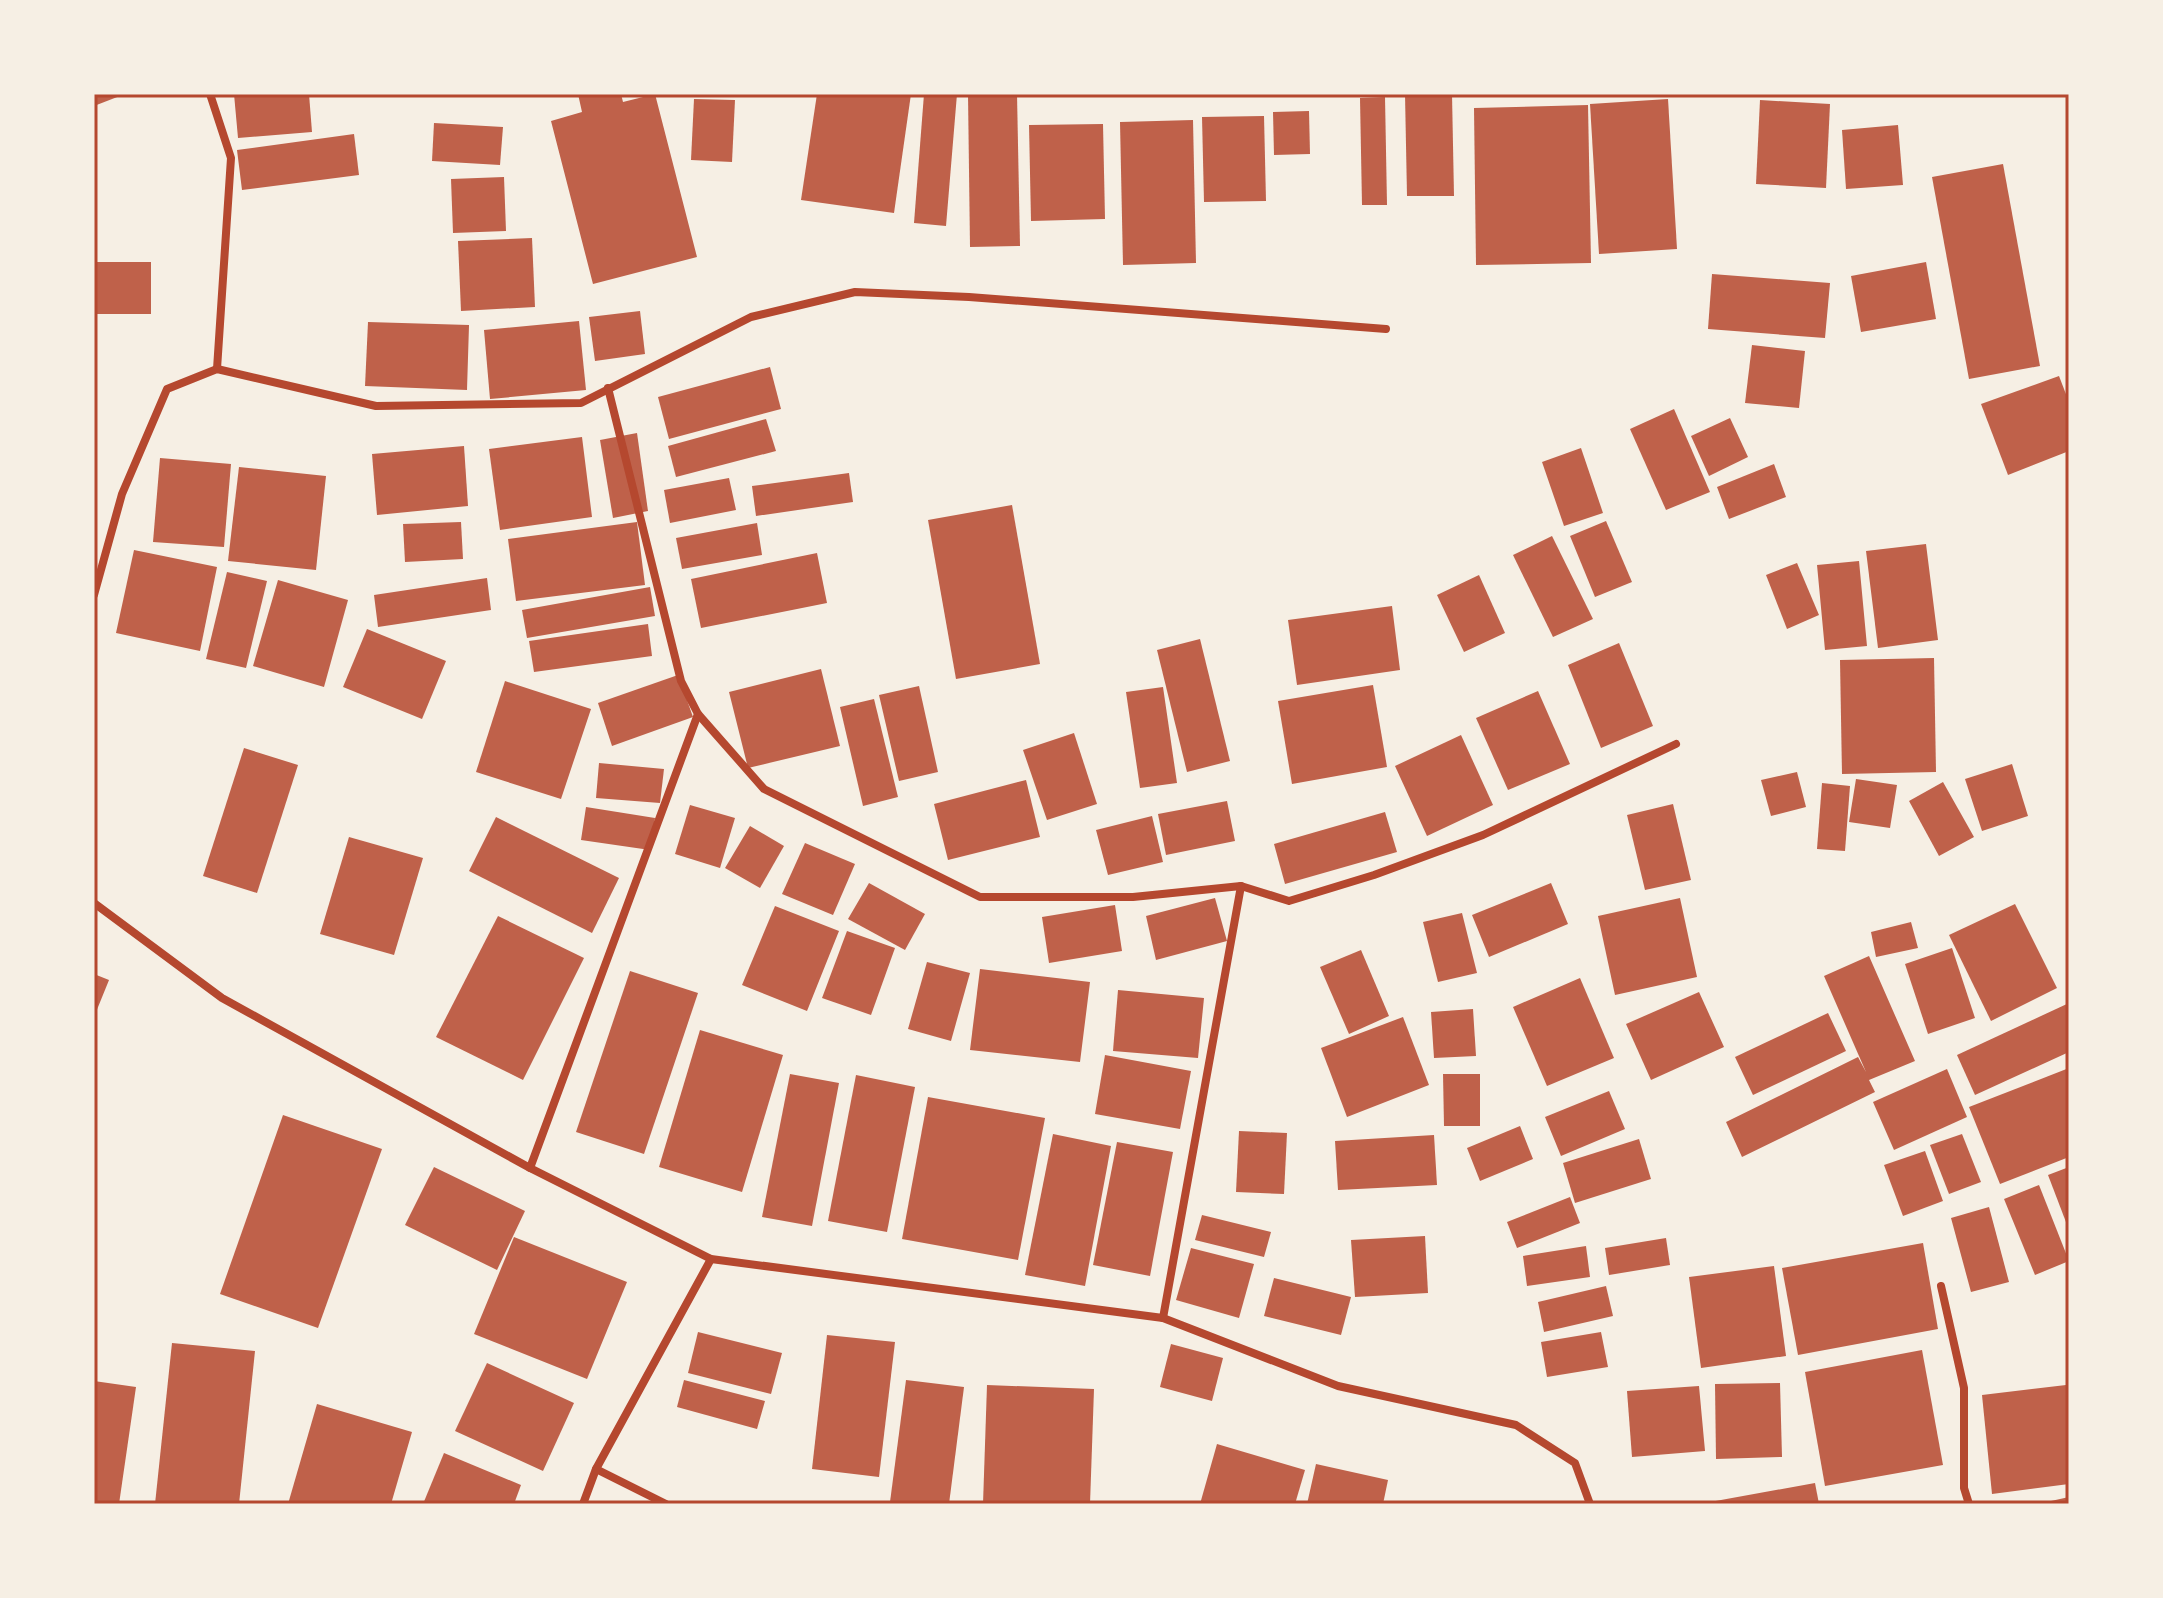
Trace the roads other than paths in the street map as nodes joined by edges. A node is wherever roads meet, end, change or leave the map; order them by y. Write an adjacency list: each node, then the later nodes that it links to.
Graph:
1 (210, 94): 3 (street)
2 (1386, 329): 4 (street)
3 (217, 369): 4 (street); 5 (street)
4 (608, 388): 6 (street)
5 (94, 595)
6 (698, 714): 8 (street); 10 (street)
7 (1676, 744): 8 (street)
8 (1241, 886): 13 (street)
9 (94, 903): 10 (street)
10 (530, 1168): 11 (street)
11 (711, 1259): 13 (street); 14 (street)
12 (1941, 1286): 18 (street)
13 (1163, 1318): 17 (street)
14 (596, 1469): 15 (street); 16 (street)
15 (583, 1504)
16 (666, 1504)
17 (1590, 1504)
18 (1969, 1504)

